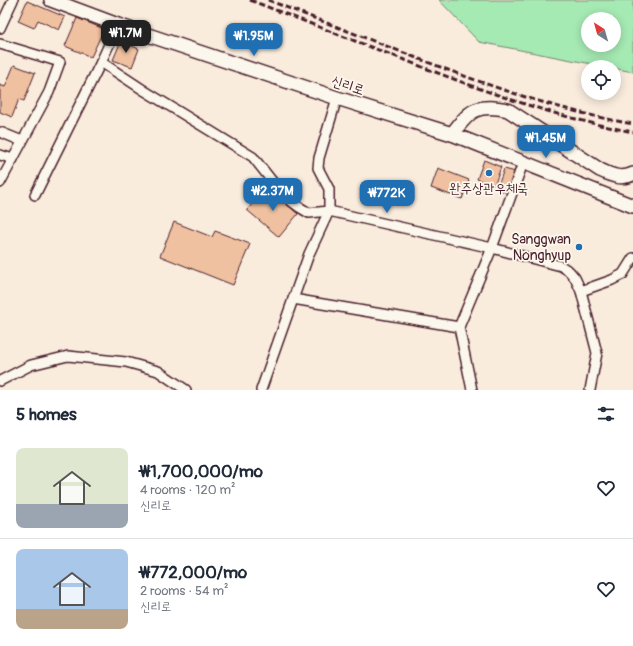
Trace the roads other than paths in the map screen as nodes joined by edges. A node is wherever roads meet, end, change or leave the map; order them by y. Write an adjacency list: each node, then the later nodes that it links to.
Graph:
1 (13, 0): 4 (street)
2 (51, 0): 3 (street, 신리로)
3 (118, 25): 6 (street); 7 (street, 신리로)
4 (0, 28)
5 (0, 44): 10 (street)
6 (101, 62): 16 (street); 18 (street)
7 (337, 98): 9 (street, 신리로); 18 (street)
8 (0, 132): 10 (street)
9 (452, 134): 13 (street, 신리로); 14 (street)
10 (22, 141): 12 (street)
11 (0, 155): 12 (street)
12 (13, 159): 15 (street)
13 (522, 163): 17 (street, 신리로); 19 (street)
14 (633, 174)
15 (0, 183)
16 (35, 195)
17 (633, 206)
18 (329, 211): 19 (street); 22 (street)
19 (492, 248): 21 (street); 23 (street)
20 (633, 258): 21 (street)
21 (581, 291): 28 (street)
22 (293, 299): 23 (street); 26 (street)
23 (459, 327): 27 (street)
24 (0, 381): 25 (street)
25 (186, 390)
26 (262, 390)
27 (472, 390)
28 (590, 390)

